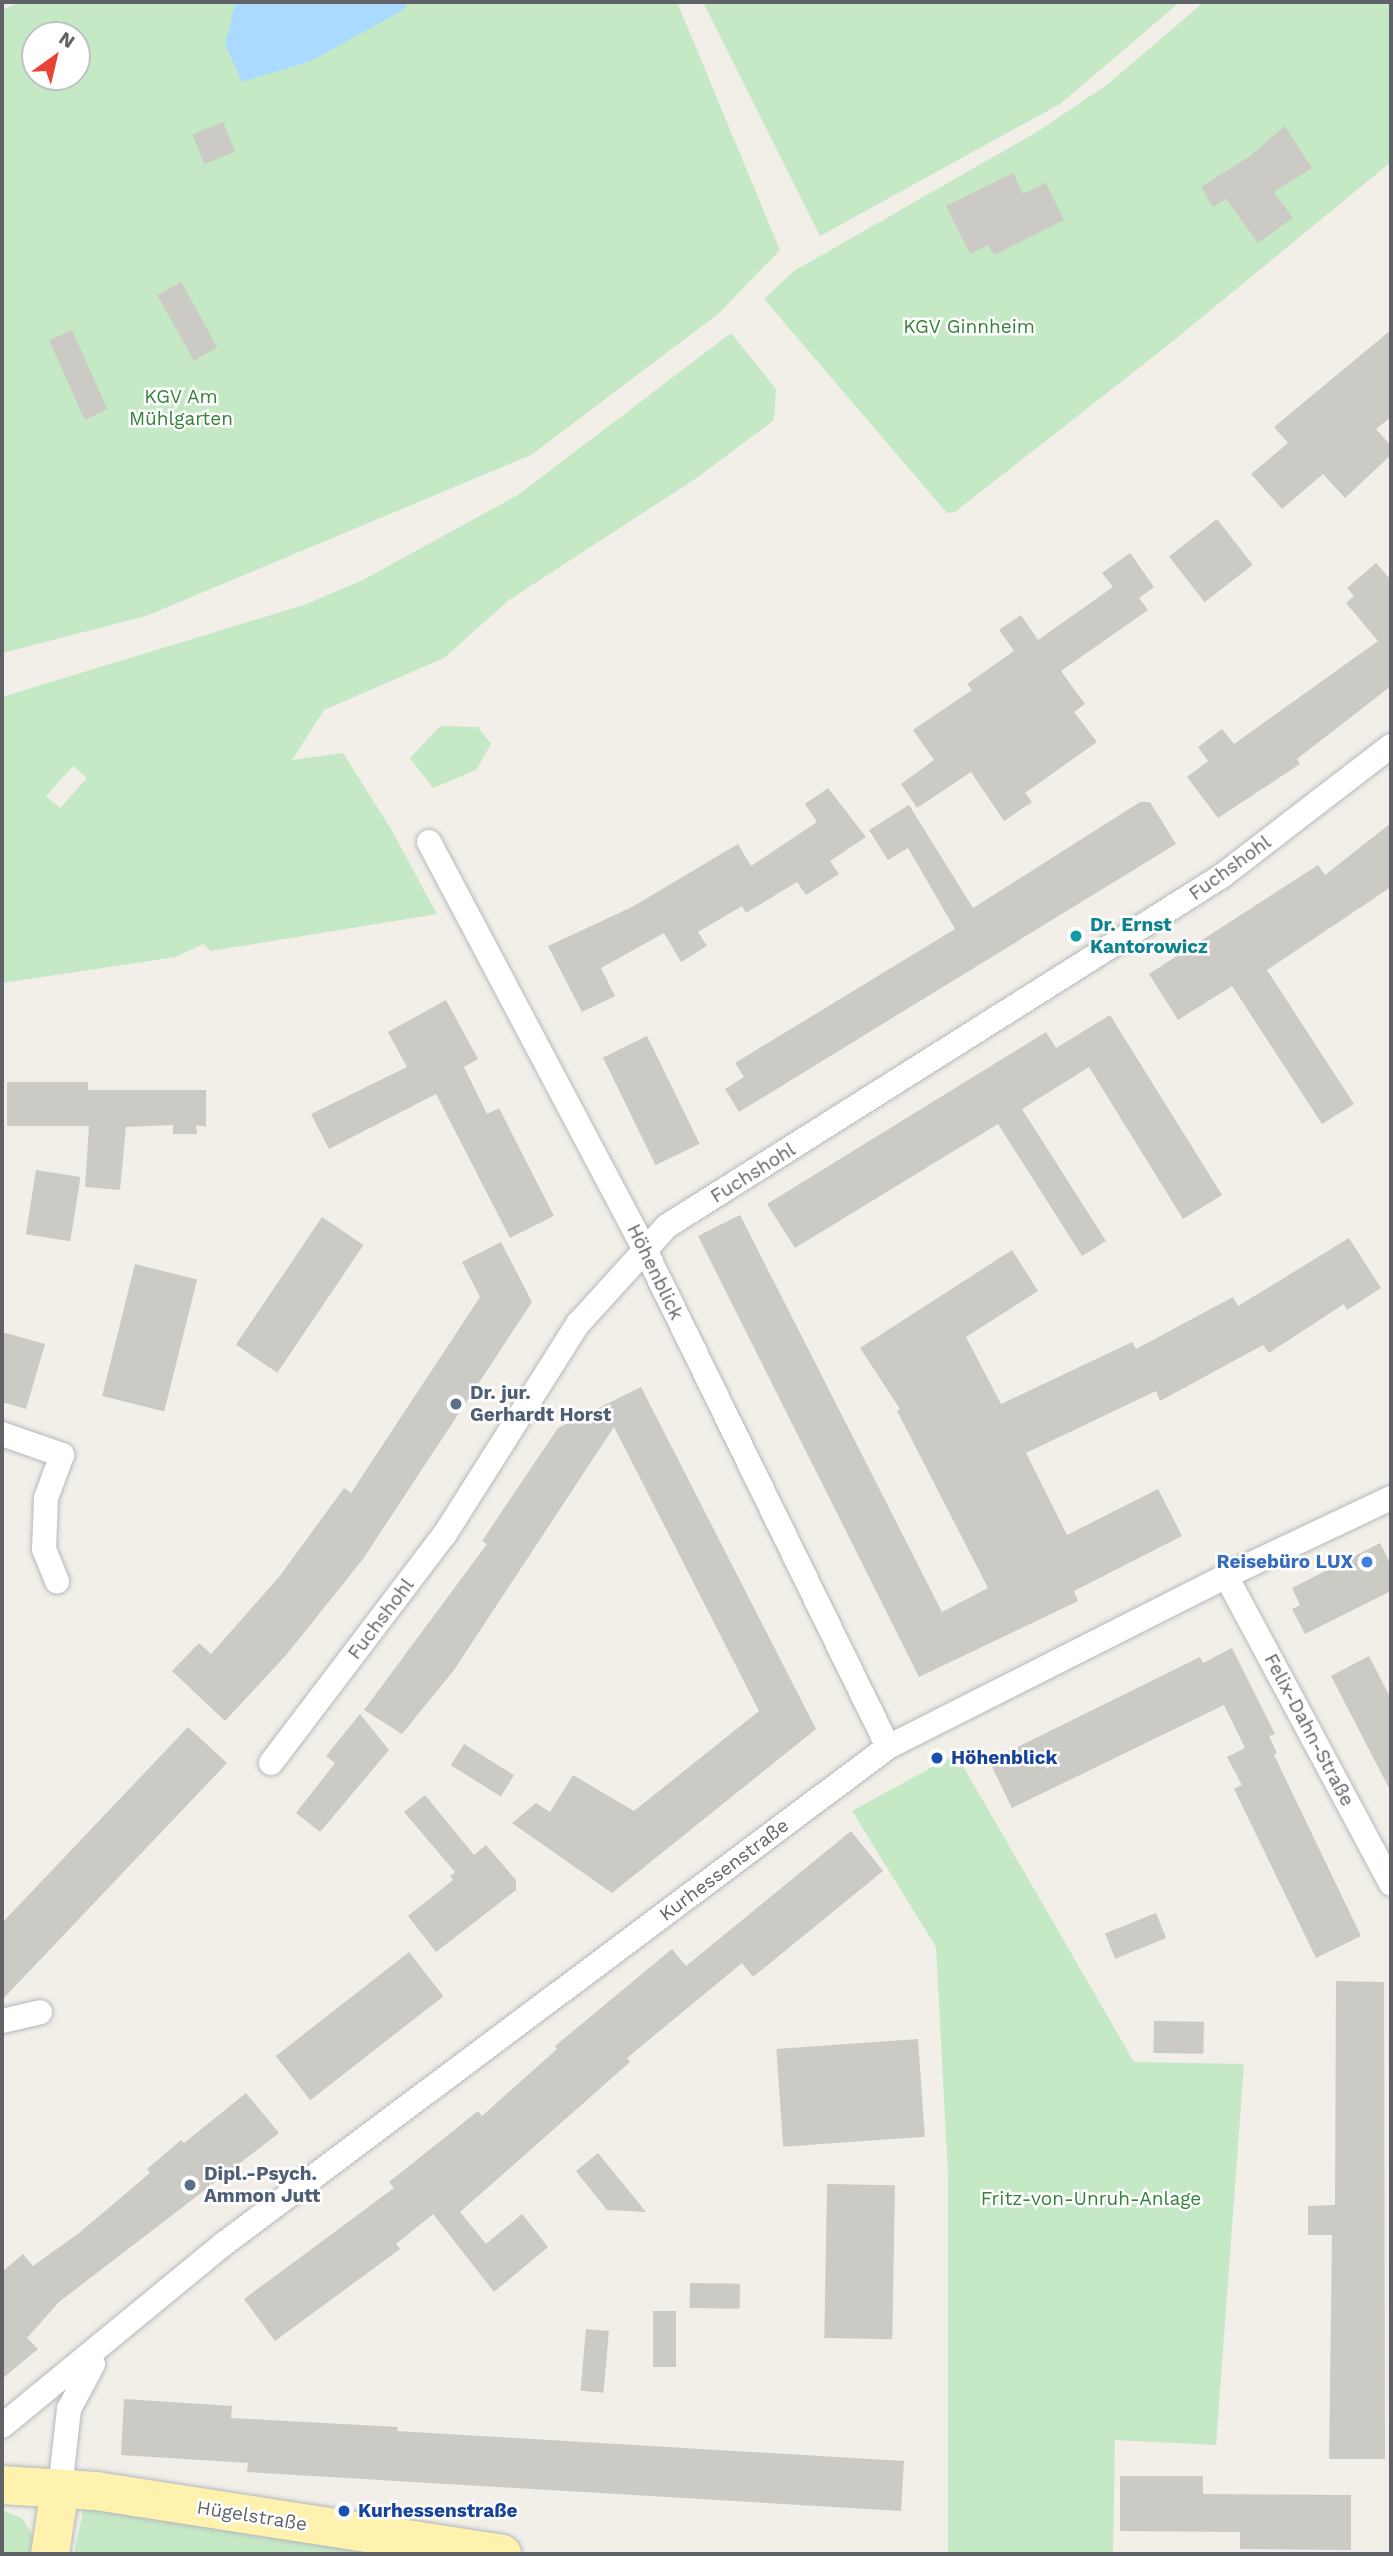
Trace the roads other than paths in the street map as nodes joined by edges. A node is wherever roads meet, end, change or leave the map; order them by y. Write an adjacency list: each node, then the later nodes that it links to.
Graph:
1 (1391, 746): 3 (street, Fuchshohl)
2 (429, 842): 3 (street, Höhenblick)
3 (645, 1250): 8 (street, Höhenblick); 9 (street, Fuchshohl)
4 (2, 1434): 7 (street)
5 (1391, 1498): 6 (street, Kurhessenstraße)
6 (1226, 1576): 8 (street, Kurhessenstraße); 10 (street, Felix-Dahn-Straße)
7 (57, 1582)
8 (888, 1747): 13 (street, Kurhessenstraße)
9 (271, 1763)
10 (1391, 1884)
11 (40, 2012): 12 (street)
12 (2, 2021)
13 (117, 2337): 14 (street, Kurhessenstraße); 16 (street, Kurhessenstraße)
14 (2, 2426)
15 (2, 2486): 16 (main road, Hügelstraße)
16 (60, 2489): 17 (main road); 18 (main road, Hügelstraße)
17 (50, 2554)
18 (502, 2554)

